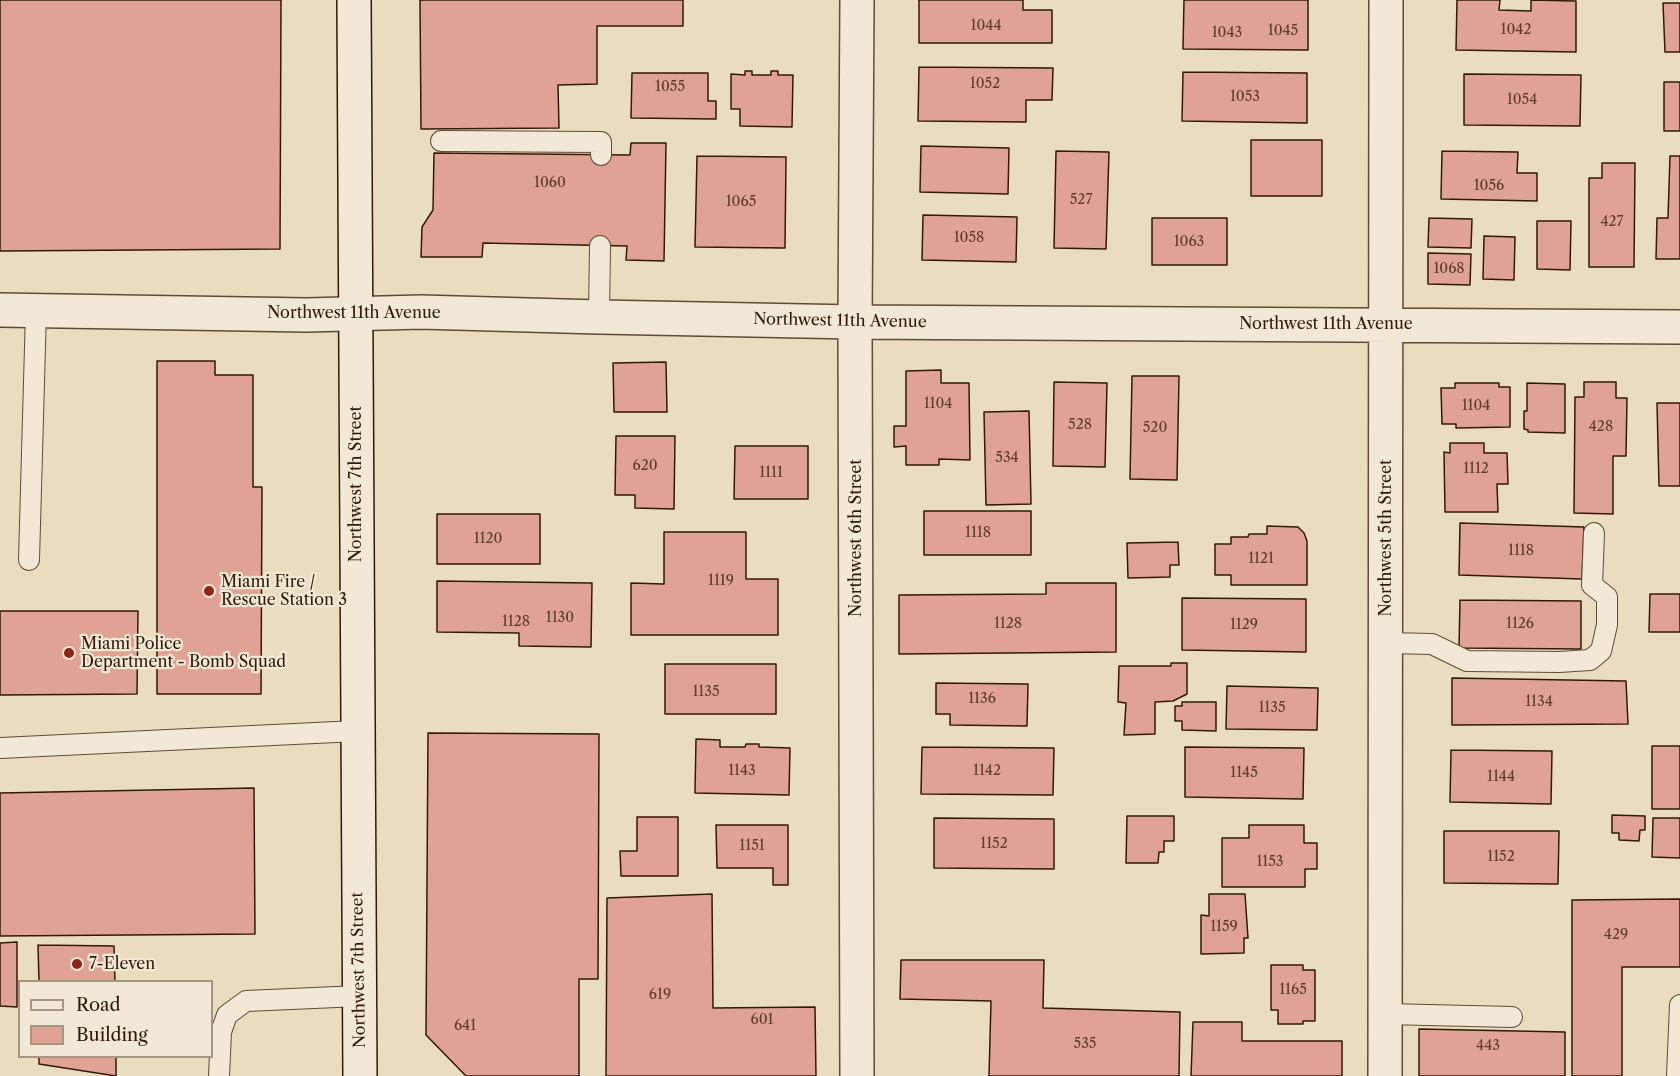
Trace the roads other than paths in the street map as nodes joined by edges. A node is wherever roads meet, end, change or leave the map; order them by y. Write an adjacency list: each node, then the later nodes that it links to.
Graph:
1 (354, 0): 9 (street, Northwest 7th Street)
2 (857, 0): 11 (street, Northwest 6th Street)
3 (1386, 0): 12 (street, Northwest 5th Street)
4 (441, 141): 5 (lane)
5 (601, 155)
6 (600, 246): 10 (lane)
7 (0, 310): 8 (street, Northwest 11th Avenue)
8 (36, 311): 9 (street, Northwest 11th Avenue); 15 (lane)
9 (356, 314): 10 (street, Northwest 11th Avenue); 17 (street, Northwest 7th Street)
10 (598, 317): 11 (street, Northwest 11th Avenue)
11 (855, 322): 12 (street, Northwest 11th Avenue); 25 (street, Northwest 6th Street)
12 (1385, 324): 13 (street, Northwest 11th Avenue); 16 (street, Northwest 5th Street)
13 (1680, 327)
14 (1594, 533): 16 (lane)
15 (29, 560)
16 (1386, 644): 21 (street, Northwest 5th Street)
17 (357, 731): 18 (lane); 19 (street, Northwest 7th Street)
18 (0, 748)
19 (359, 996): 23 (lane); 24 (street, Northwest 7th Street)
20 (1680, 1005): 27 (lane)
21 (1386, 1014): 22 (lane); 26 (street, Northwest 5th Street)
22 (1512, 1017)
23 (219, 1076)
24 (360, 1076)
25 (857, 1076)
26 (1385, 1076)
27 (1677, 1076)

